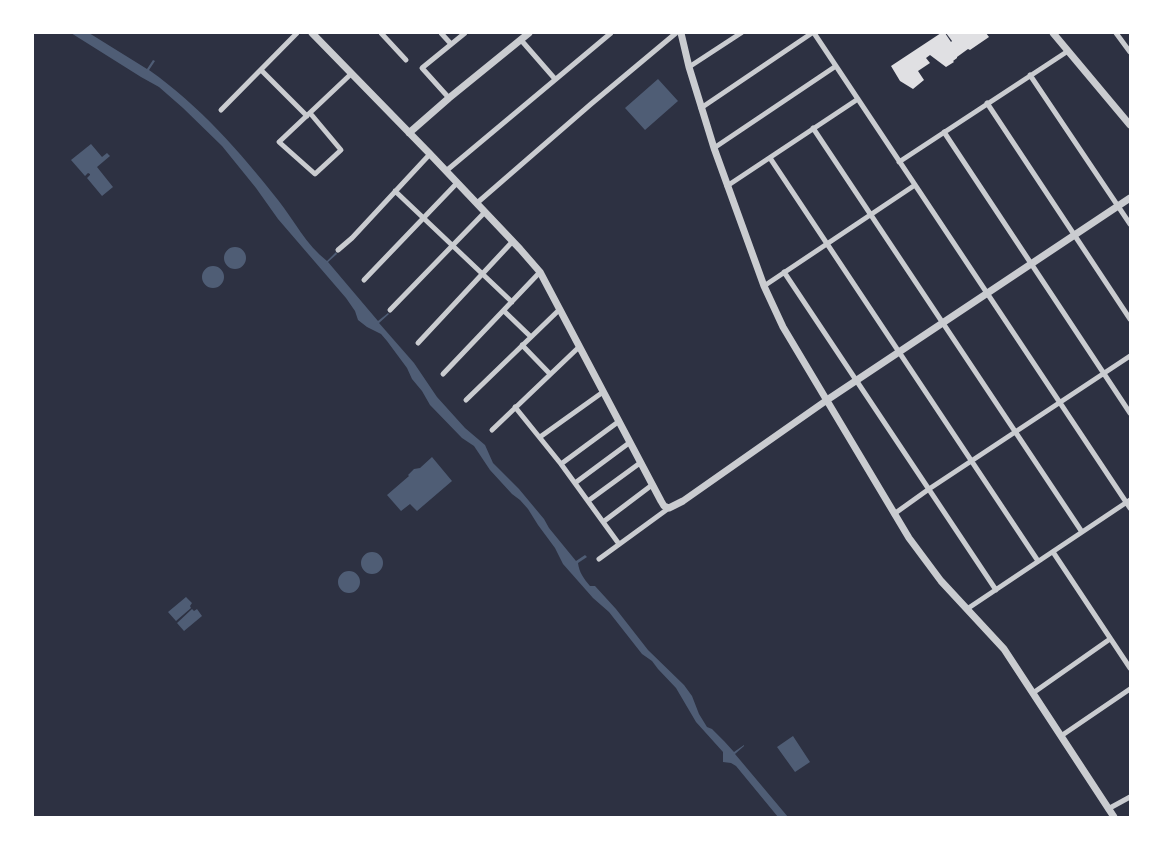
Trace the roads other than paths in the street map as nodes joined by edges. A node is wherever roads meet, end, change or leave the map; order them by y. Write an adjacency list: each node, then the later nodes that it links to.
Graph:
1 (297, 33): 21 (street)
2 (312, 33): 22 (street)
3 (381, 33): 18 (street)
4 (441, 33): 15 (street)
5 (465, 33): 15 (street)
6 (529, 33): 14 (street)
7 (611, 33): 24 (street)
8 (676, 33): 45 (street)
9 (681, 33): 20 (street)
10 (741, 33): 20 (street)
11 (813, 33): 19 (street); 28 (street)
12 (1053, 33): 16 (street)
13 (1116, 33): 17 (street)
14 (521, 40): 24 (street); 25 (street)
15 (451, 44): 25 (street)
16 (1068, 51): 23 (street); 31 (street)
17 (1130, 52)
18 (406, 60)
19 (836, 66): 26 (street); 35 (street)
20 (689, 67): 28 (street)
21 (261, 70): 29 (street); 30 (street)
22 (351, 74): 30 (street); 33 (street)
23 (1030, 75): 27 (street); 46 (street)
24 (555, 80): 39 (street)
25 (449, 98): 33 (street)
26 (858, 99): 32 (street); 38 (street)
27 (987, 104): 34 (street); 51 (street)
28 (701, 108): 35 (street)
29 (221, 110)
30 (309, 115): 30 (street)
31 (1130, 125)
32 (813, 128): 37 (street); 48 (street)
33 (410, 132): 36 (street)
34 (944, 132): 38 (street); 56 (street)
35 (714, 148): 42 (street)
36 (430, 154): 39 (street); 43 (street)
37 (770, 158): 42 (street); 53 (street)
38 (899, 162): 41 (street)
39 (446, 171): 40 (street)
40 (457, 183): 45 (street); 49 (street)
41 (915, 185): 48 (street); 62 (street)
42 (727, 186): 61 (street)
43 (395, 191): 49 (street); 55 (street)
44 (1130, 198): 46 (street)
45 (477, 203): 47 (street)
46 (1119, 206): 50 (street); 51 (street)
47 (485, 212): 52 (street); 54 (street)
48 (870, 215): 53 (street); 68 (street)
49 (424, 218): 54 (street); 60 (street)
50 (1130, 224)
51 (1076, 235): 56 (street); 67 (street)
52 (513, 241): 57 (street); 59 (street)
53 (828, 243): 58 (street); 73 (street)
54 (453, 246): 59 (street); 65 (street)
55 (338, 250)
56 (1032, 264): 62 (street); 75 (street)
57 (540, 272): 63 (street); 64 (street)
58 (784, 272): 61 (street); 78 (street)
59 (483, 273): 63 (street); 70 (street)
60 (364, 280)
61 (764, 286): 81 (street)
62 (988, 294): 68 (street); 82 (street)
63 (512, 302): 66 (street)
64 (560, 309): 69 (street); 72 (street)
65 (390, 310)
66 (504, 311): 69 (street); 76 (street)
67 (1130, 319)
68 (944, 323): 73 (street); 87 (street)
69 (531, 337): 71 (street)
70 (418, 343)
71 (522, 345): 77 (street); 80 (street)
72 (579, 347): 77 (street); 79 (street)
73 (900, 352): 78 (street); 90 (street)
74 (1130, 356): 75 (street)
75 (1104, 373): 82 (street); 84 (street)
76 (443, 374)
77 (550, 374): 83 (street)
78 (857, 380): 81 (street); 95 (street)
79 (603, 392): 85 (street); 88 (street)
80 (466, 400)
81 (827, 400): 98 (street); 99 (street)
82 (1059, 403): 87 (street); 97 (street)
83 (515, 407): 86 (street); 88 (street)
84 (1130, 413)
85 (618, 422): 89 (street); 92 (street)
86 (492, 430)
87 (1015, 432): 90 (street); 101 (street)
88 (540, 438): 92 (street)
89 (629, 443): 91 (street); 93 (street)
90 (972, 460): 95 (street); 105 (street)
91 (640, 463): 94 (street); 96 (street)
92 (561, 464): 93 (street)
93 (575, 483): 96 (street)
94 (652, 485): 98 (street); 100 (street)
95 (929, 489): 99 (street); 106 (street)
96 (588, 501): 100 (street)
97 (1129, 504): 101 (street)
98 (669, 508): 102 (street)
99 (894, 514): 107 (street)
100 (603, 522): 102 (street)
101 (1082, 532): 103 (street)
102 (619, 544): 104 (street)
103 (1053, 552): 105 (street); 108 (street)
104 (598, 559)
105 (1038, 561): 106 (street)
106 (996, 590): 107 (street)
107 (967, 609): 111 (street)
108 (1110, 639): 109 (street); 111 (street)
109 (1130, 668)
110 (1130, 689): 112 (street)
111 (1033, 693): 112 (street)
112 (1061, 736): 114 (street)
113 (1130, 796): 114 (street)
114 (1108, 809): 115 (street)
115 (1113, 817)

